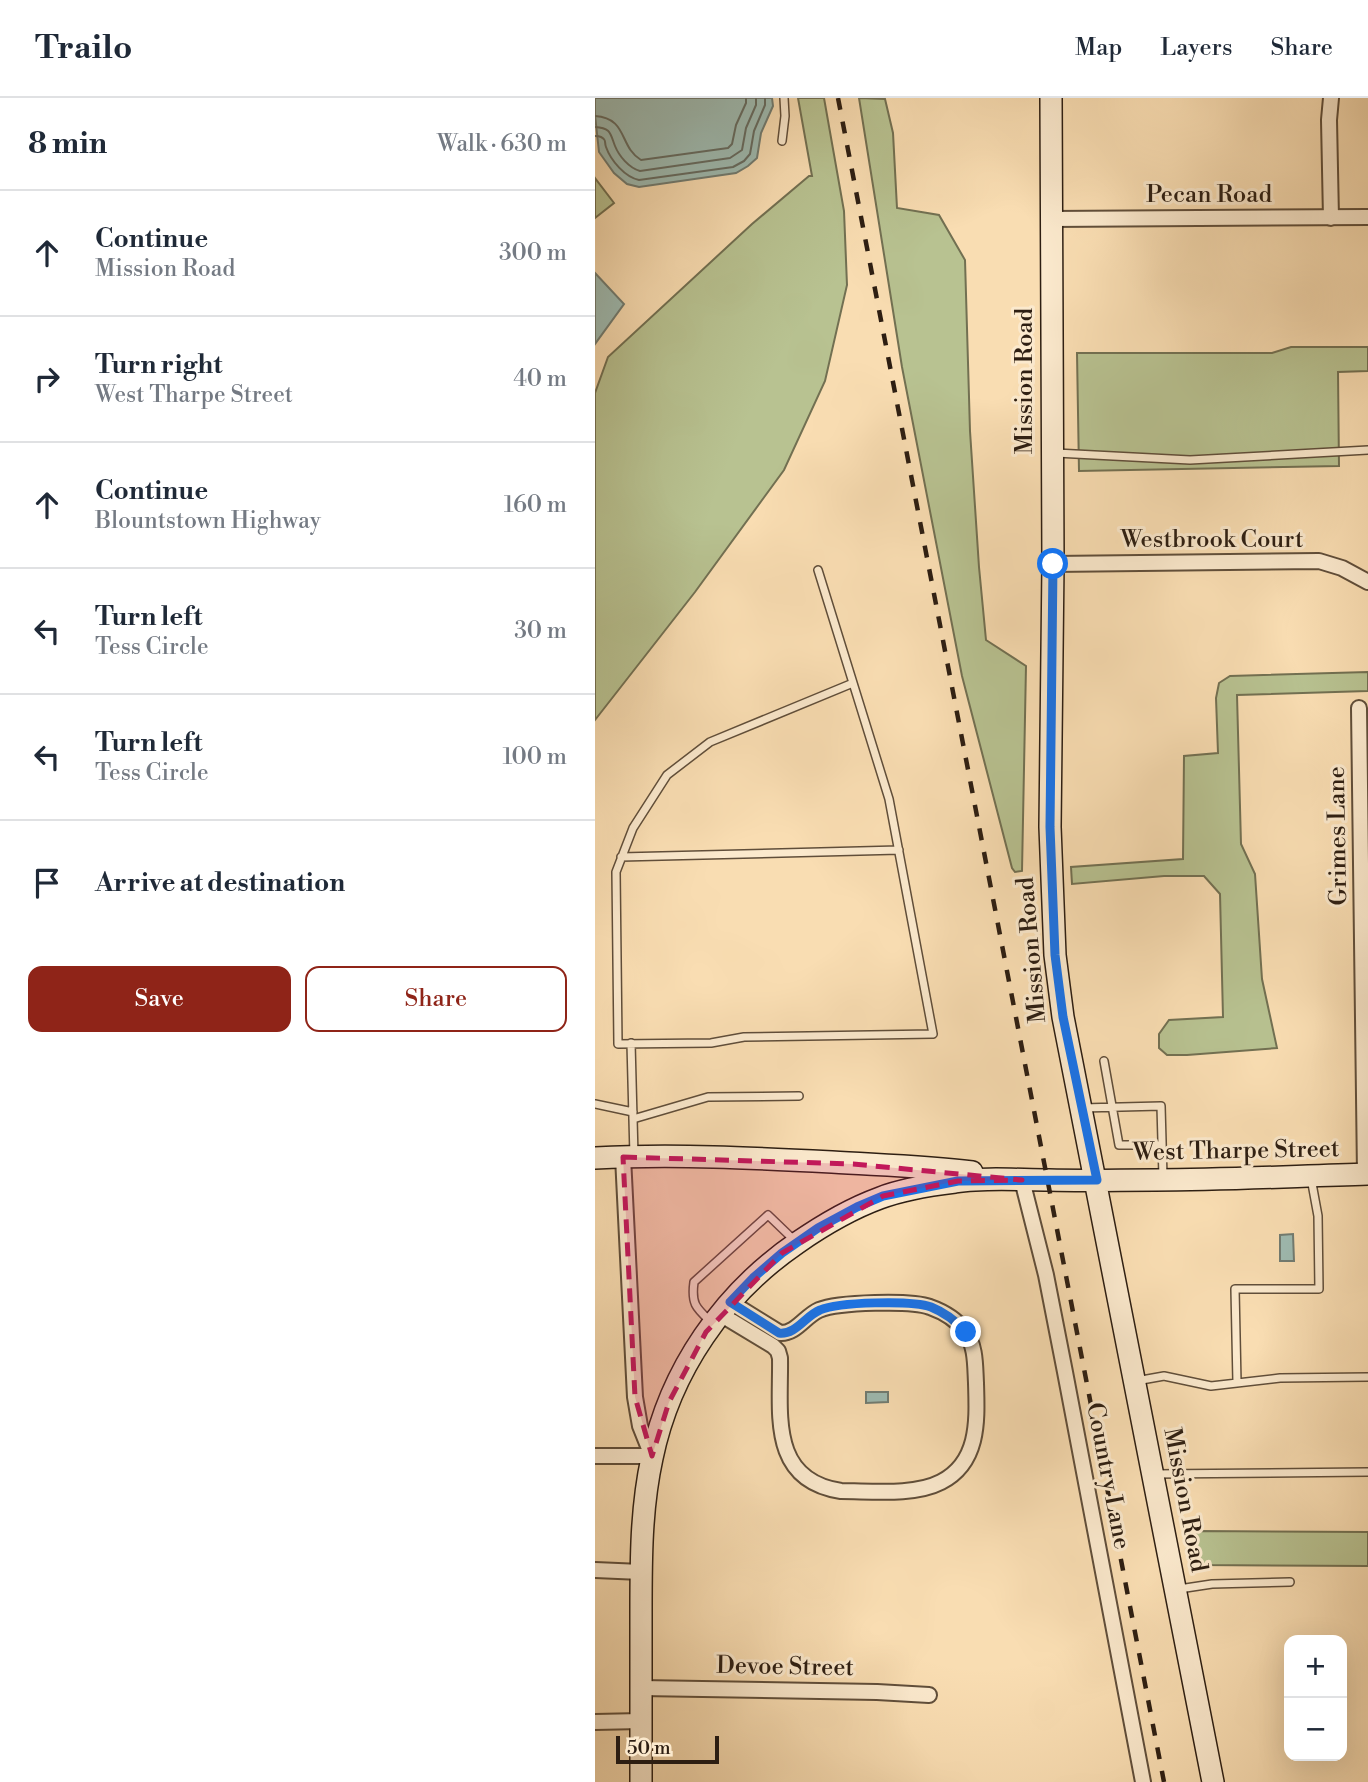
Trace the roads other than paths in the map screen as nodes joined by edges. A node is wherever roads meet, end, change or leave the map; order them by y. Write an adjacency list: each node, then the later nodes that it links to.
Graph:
1 (784, 98): 4 (lane)
2 (1051, 98): 7 (main road, Mission Road)
3 (1331, 98): 6 (street)
4 (782, 141)
5 (1368, 217): 6 (street, Pecan Road)
6 (1331, 218): 7 (street, Pecan Road)
7 (1051, 219): 9 (main road, Mission Road)
8 (1368, 450): 9 (lane)
9 (1052, 453): 10 (main road, Mission Road)
10 (1053, 564): 12 (street, Westbrook Court); 22 (main road, Mission Road)
11 (818, 570): 13 (lane)
12 (1368, 582)
13 (853, 683): 15 (lane); 16 (lane)
14 (1359, 708): 28 (street, Grimes Lane)
15 (898, 850): 16 (lane); 17 (lane)
16 (621, 857): 17 (lane)
17 (631, 1044): 23 (lane)
18 (1104, 1061): 21 (lane)
19 (799, 1096): 23 (lane)
20 (595, 1104): 23 (lane)
21 (1112, 1107): 22 (lane); 24 (lane); 24 (lane)
22 (1082, 1108): 31 (main road, Mission Road)
23 (633, 1115): 25 (lane)
24 (1162, 1145): 32 (lane)
25 (629, 1156): 26 (main road); 27 (main road); 41 (street)
26 (595, 1158)
27 (853, 1164): 30 (main road); 33 (main road)
28 (1367, 1174): 29 (main road, West Tharpe Street)
29 (1311, 1176): 32 (main road, West Tharpe Street); 39 (lane)
30 (1022, 1180): 31 (main road, West Tharpe Street); 33 (main road); 53 (street, Country Lane)
31 (1097, 1180): 32 (main road, West Tharpe Street); 38 (main road, Mission Road)
32 (1163, 1180)
33 (883, 1196): 34 (main road)
34 (797, 1243): 35 (main road); 35 (lane)
35 (721, 1313): 36 (street); 41 (main road)
36 (769, 1335): 36 (street)
37 (1368, 1377): 39 (lane)
38 (1136, 1381): 39 (lane); 43 (main road, Mission Road)
39 (1237, 1383)
40 (595, 1456): 41 (street)
41 (652, 1456): 45 (main road)
42 (1368, 1472): 43 (lane)
43 (1153, 1474): 47 (main road, Mission Road)
44 (595, 1570): 45 (street)
45 (641, 1572): 48 (main road)
46 (1290, 1582): 47 (lane)
47 (1176, 1589): 54 (main road, Mission Road)
48 (641, 1688): 49 (street, Devoe Street); 50 (main road)
49 (929, 1695)
50 (641, 1721): 51 (street); 52 (main road)
51 (595, 1722)
52 (641, 1782)
53 (1143, 1782)
54 (1213, 1782)

